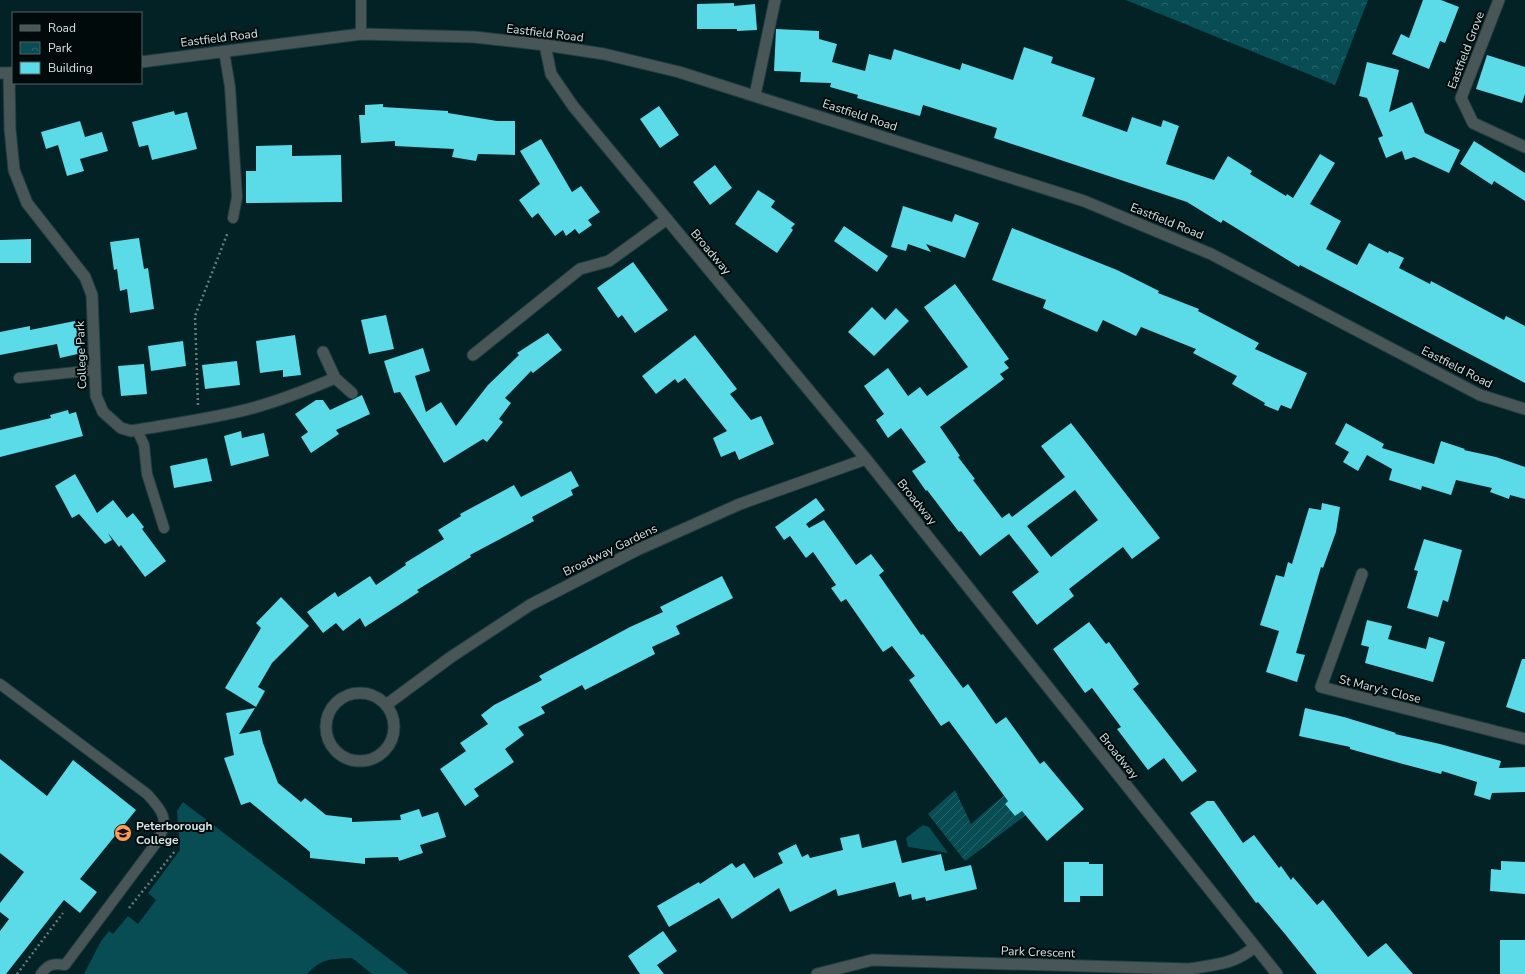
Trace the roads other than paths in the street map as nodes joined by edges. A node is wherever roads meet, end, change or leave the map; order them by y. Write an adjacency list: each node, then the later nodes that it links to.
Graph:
1 (361, 0): 4 (lane)
2 (775, 0): 9 (street)
3 (1499, 0): 10 (street, Eastfield Grove)
4 (361, 34): 5 (street, Eastfield Road); 6 (street, Eastfield Road)
5 (545, 45): 9 (street, Eastfield Road); 12 (street, Broadway)
6 (224, 51): 7 (street, Eastfield Road); 11 (lane)
7 (142, 62)
8 (7, 73): 15 (street, College Park)
9 (755, 95): 19 (street, Eastfield Road)
10 (1525, 147)
11 (233, 218)
12 (667, 219): 14 (street); 21 (street, Broadway)
13 (323, 352): 17 (street)
14 (473, 355)
15 (96, 370): 16 (lane); 20 (street, College Park)
16 (19, 378)
17 (335, 378): 18 (street); 20 (street, College Park)
18 (352, 393)
19 (1525, 409)
20 (137, 430): 22 (lane)
21 (866, 459): 25 (street, Broadway Gardens); 27 (street, Broadway)
22 (164, 528)
23 (1362, 574): 26 (street, St Mary's Close)
24 (0, 684): 28 (lane)
25 (386, 705): 25 (street)
26 (1525, 739)
27 (1254, 947): 30 (street, Park Crescent); 31 (street, Broadway)
28 (67, 970): 29 (lane)
29 (41, 974)
30 (817, 974)
31 (1277, 974)

